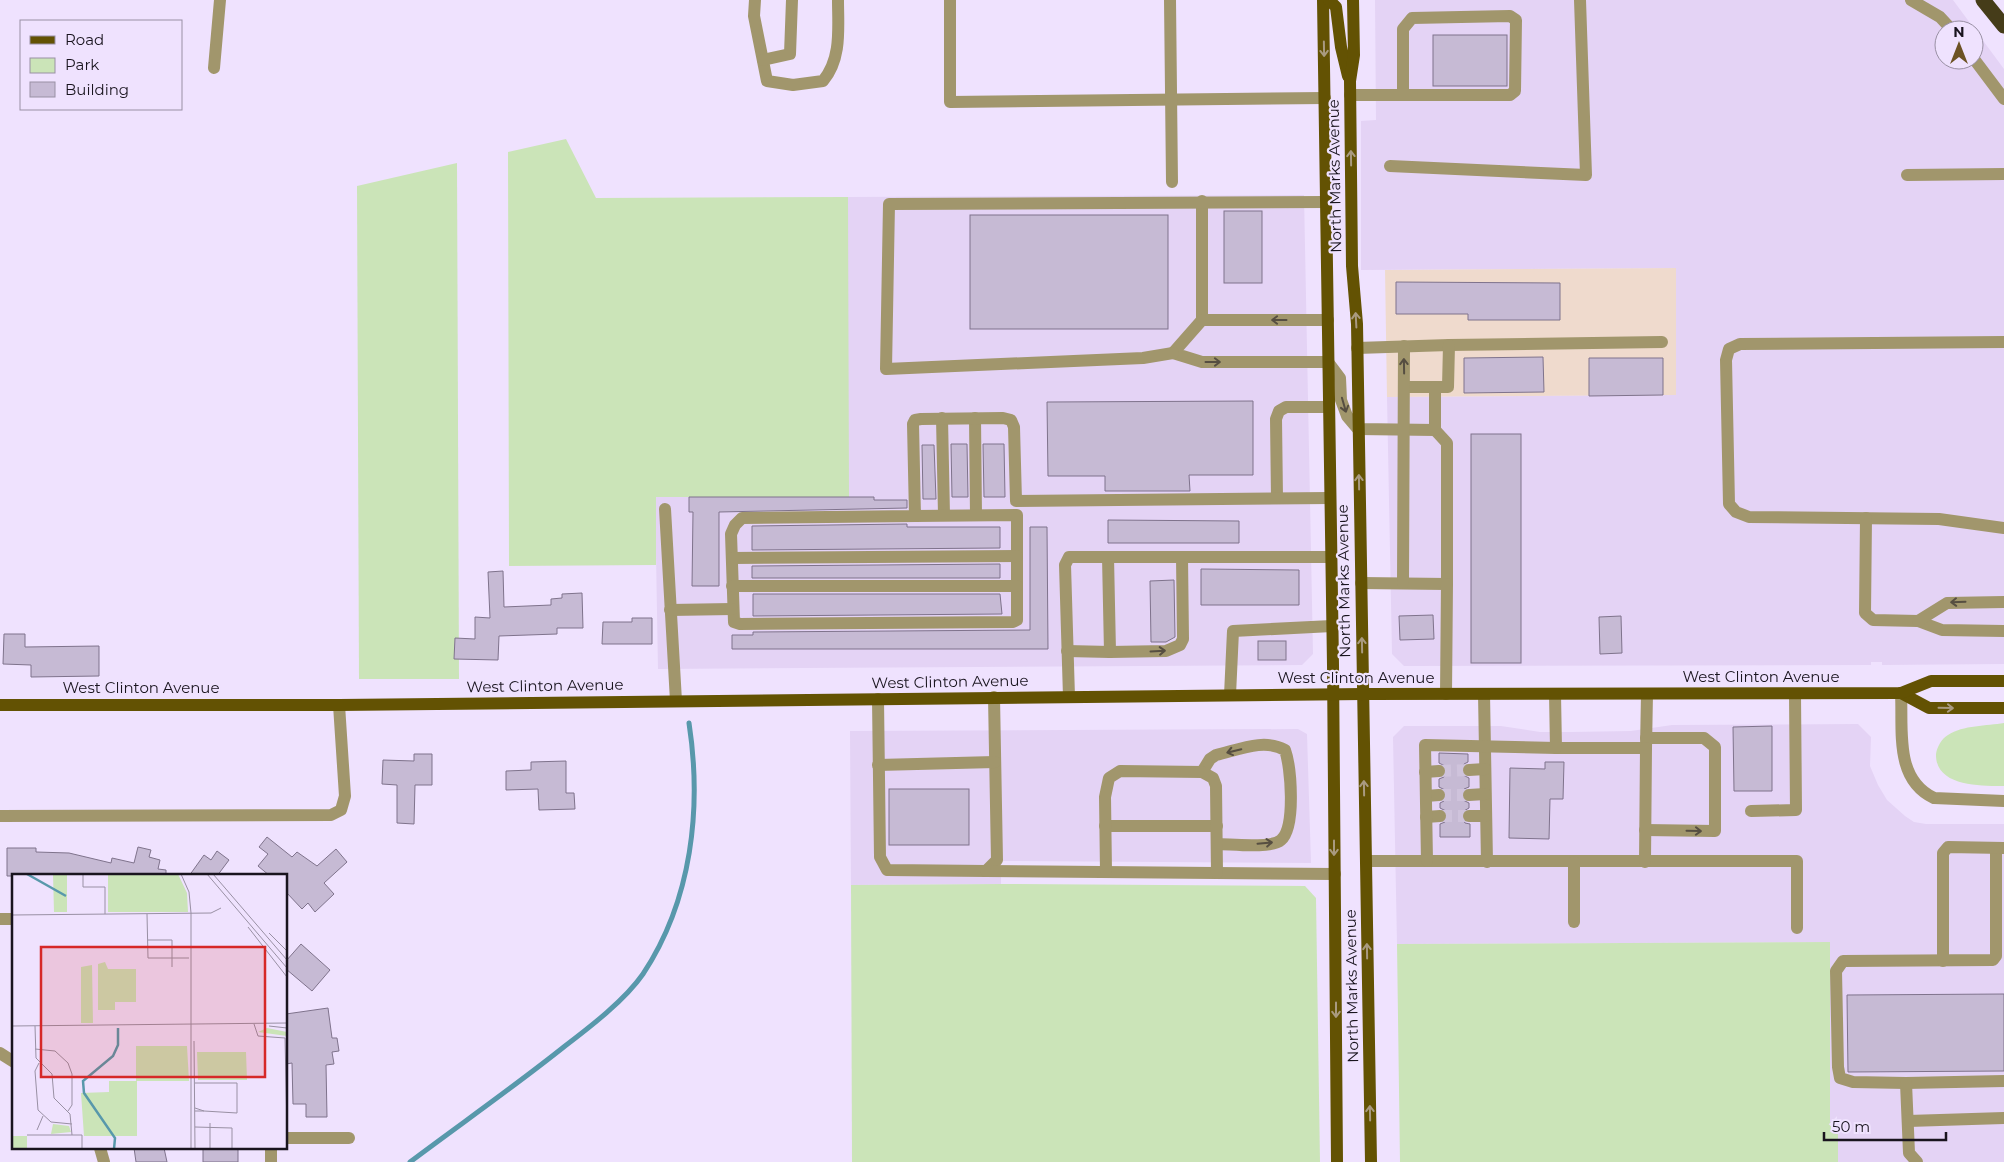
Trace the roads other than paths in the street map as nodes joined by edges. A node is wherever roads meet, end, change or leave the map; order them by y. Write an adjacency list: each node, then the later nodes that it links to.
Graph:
1 (220, 0): 16 (street)
2 (755, 0): 15 (street)
3 (792, 0): 15 (street)
4 (838, 0): 15 (street)
5 (950, 0): 23 (street)
6 (1170, 0): 23 (street)
7 (1323, 0): 21 (main road, North Marks Avenue, one-way to 21)
8 (1329, 0): 18 (main road)
9 (1354, 0): 18 (main road, North Marks Avenue)
10 (1580, 0): 24 (street)
11 (1912, 0): 13 (street)
12 (1984, 0): 14 (highway)
13 (1943, 20)
14 (2004, 26)
15 (763, 60)
16 (214, 68)
17 (1982, 70): 22 (street)
18 (1350, 81): 19 (main road, North Marks Avenue)
19 (1350, 95): 20 (street); 36 (main road, North Marks Avenue, one-way to 19)
20 (1403, 95): 20 (street)
21 (1324, 98): 23 (street); 29 (main road, North Marks Avenue)
22 (2004, 99)
23 (1172, 100): 27 (street)
24 (1390, 166)
25 (2004, 174): 26 (street)
26 (1907, 175)
27 (1172, 182)
28 (1202, 201): 29 (street); 30 (street); 37 (street)
29 (1326, 202): 31 (main road, North Marks Avenue)
30 (1202, 320): 31 (street, one-way to 30); 37 (street)
31 (1328, 320): 38 (main road, North Marks Avenue)
32 (1662, 342): 34 (street)
33 (2004, 342): 55 (street)
34 (1449, 345): 35 (street); 40 (street)
35 (1404, 346): 36 (street); 39 (street, one-way to 35)
36 (1357, 348): 44 (main road, North Marks Avenue)
37 (1173, 353): 38 (street, one-way to 38)
38 (1328, 362): 41 (main road, North Marks Avenue); 44 (street, one-way to 44)
39 (1404, 387): 40 (street); 45 (street)
40 (1435, 387): 46 (street)
41 (1329, 407): 47 (street); 48 (main road, North Marks Avenue)
42 (942, 418): 43 (street); 51 (street); 54 (street)
43 (975, 418): 49 (street); 52 (street)
44 (1358, 429): 45 (street); 62 (main road, North Marks Avenue, one-way to 44)
45 (1405, 430): 46 (street); 63 (street)
46 (1435, 430): 64 (street)
47 (1277, 498): 48 (street); 49 (street)
48 (1330, 498): 60 (main road, North Marks Avenue)
49 (1016, 501): 53 (street)
50 (665, 509): 69 (street)
51 (944, 515): 52 (street); 54 (street)
52 (976, 515): 53 (street)
53 (1016, 515): 57 (street)
54 (915, 516): 61 (street)
55 (1866, 518): 56 (street); 70 (street)
56 (2004, 528)
57 (1017, 556): 61 (street); 66 (street)
58 (1108, 557): 59 (street); 73 (street); 74 (street)
59 (1182, 557): 60 (street); 74 (street, one-way to 59)
60 (1331, 557): 71 (main road, North Marks Avenue)
61 (732, 558): 65 (street)
62 (1360, 582): 63 (street); 78 (main road, North Marks Avenue, one-way to 62)
63 (1403, 583): 64 (street)
64 (1447, 584): 79 (street)
65 (732, 586): 66 (street); 68 (street)
66 (1017, 586): 68 (street)
67 (2004, 602): 70 (street, one-way to 70)
68 (732, 609): 69 (street)
69 (670, 610): 88 (street)
70 (1918, 621): 72 (street)
71 (1332, 626): 77 (main road, North Marks Avenue); 84 (street)
72 (2004, 631)
73 (1068, 651): 74 (street); 85 (street)
74 (1110, 652)
75 (2004, 681): 76 (main road, West Clinton Avenue)
76 (1901, 693): 83 (main road, West Clinton Avenue); 91 (main road, West Clinton Avenue, one-way to 91); 106 (street)
77 (1333, 694): 78 (main road, West Clinton Avenue); 84 (main road, West Clinton Avenue); 126 (main road, North Marks Avenue, one-way to 126)
78 (1362, 694): 79 (main road, West Clinton Avenue); 118 (main road, North Marks Avenue, one-way to 78)
79 (1446, 694): 80 (main road, West Clinton Avenue)
80 (1484, 694): 81 (main road, West Clinton Avenue); 93 (street)
81 (1555, 694): 82 (main road, West Clinton Avenue); 94 (street)
82 (1647, 694): 83 (main road, West Clinton Avenue); 92 (street)
83 (1795, 694): 107 (street)
84 (1230, 695): 85 (main road, West Clinton Avenue)
85 (1069, 697): 86 (main road, West Clinton Avenue)
86 (994, 698): 87 (main road, West Clinton Avenue); 95 (street)
87 (878, 699): 88 (main road, West Clinton Avenue); 96 (street)
88 (676, 701): 90 (main road, West Clinton Avenue)
89 (0, 704): 90 (main road, West Clinton Avenue)
90 (339, 705): 108 (street)
91 (2004, 708)
92 (1646, 743): 94 (street); 115 (street); 115 (street, one-way to 92)
93 (1484, 745): 94 (street); 98 (street); 101 (street)
94 (1556, 748)
95 (995, 762): 96 (street); 123 (street)
96 (878, 765): 123 (street)
97 (1469, 770): 98 (street)
98 (1485, 770): 102 (street)
99 (1439, 771): 101 (street)
100 (1202, 772): 113 (street); 114 (street); 116 (street, one-way to 100)
101 (1425, 772): 105 (street)
102 (1485, 794): 104 (street); 111 (street)
103 (1439, 795): 105 (street)
104 (1469, 795)
105 (1426, 796): 112 (street)
106 (2004, 801)
107 (1751, 811)
108 (0, 816)
109 (1440, 816): 112 (street)
110 (1470, 816): 111 (street)
111 (1486, 816): 120 (street)
112 (1426, 817): 119 (street)
113 (1105, 826): 114 (street); 124 (street)
114 (1216, 826): 116 (street)
115 (1645, 830): 122 (street)
116 (1217, 844): 125 (street)
117 (2000, 848): 129 (street); 129 (street)
118 (1366, 861): 119 (street); 139 (main road, North Marks Avenue, one-way to 118)
119 (1427, 862): 120 (street)
120 (1487, 862): 121 (street)
121 (1574, 862): 122 (street); 127 (street)
122 (1645, 862): 128 (street)
123 (986, 871): 124 (street)
124 (1106, 872): 125 (street)
125 (1217, 873): 126 (street)
126 (1335, 874): 138 (main road, North Marks Avenue, one-way to 138)
127 (1574, 922)
128 (1797, 928)
129 (1943, 961): 133 (street)
130 (0, 1053): 131 (street)
131 (12, 1061)
132 (2004, 1081): 133 (street)
133 (1906, 1083): 135 (street)
134 (2004, 1118): 135 (street)
135 (1908, 1121): 140 (street)
136 (288, 1138): 137 (street)
137 (349, 1138)
138 (1336, 1162)
139 (1371, 1162)
140 (1917, 1162)

